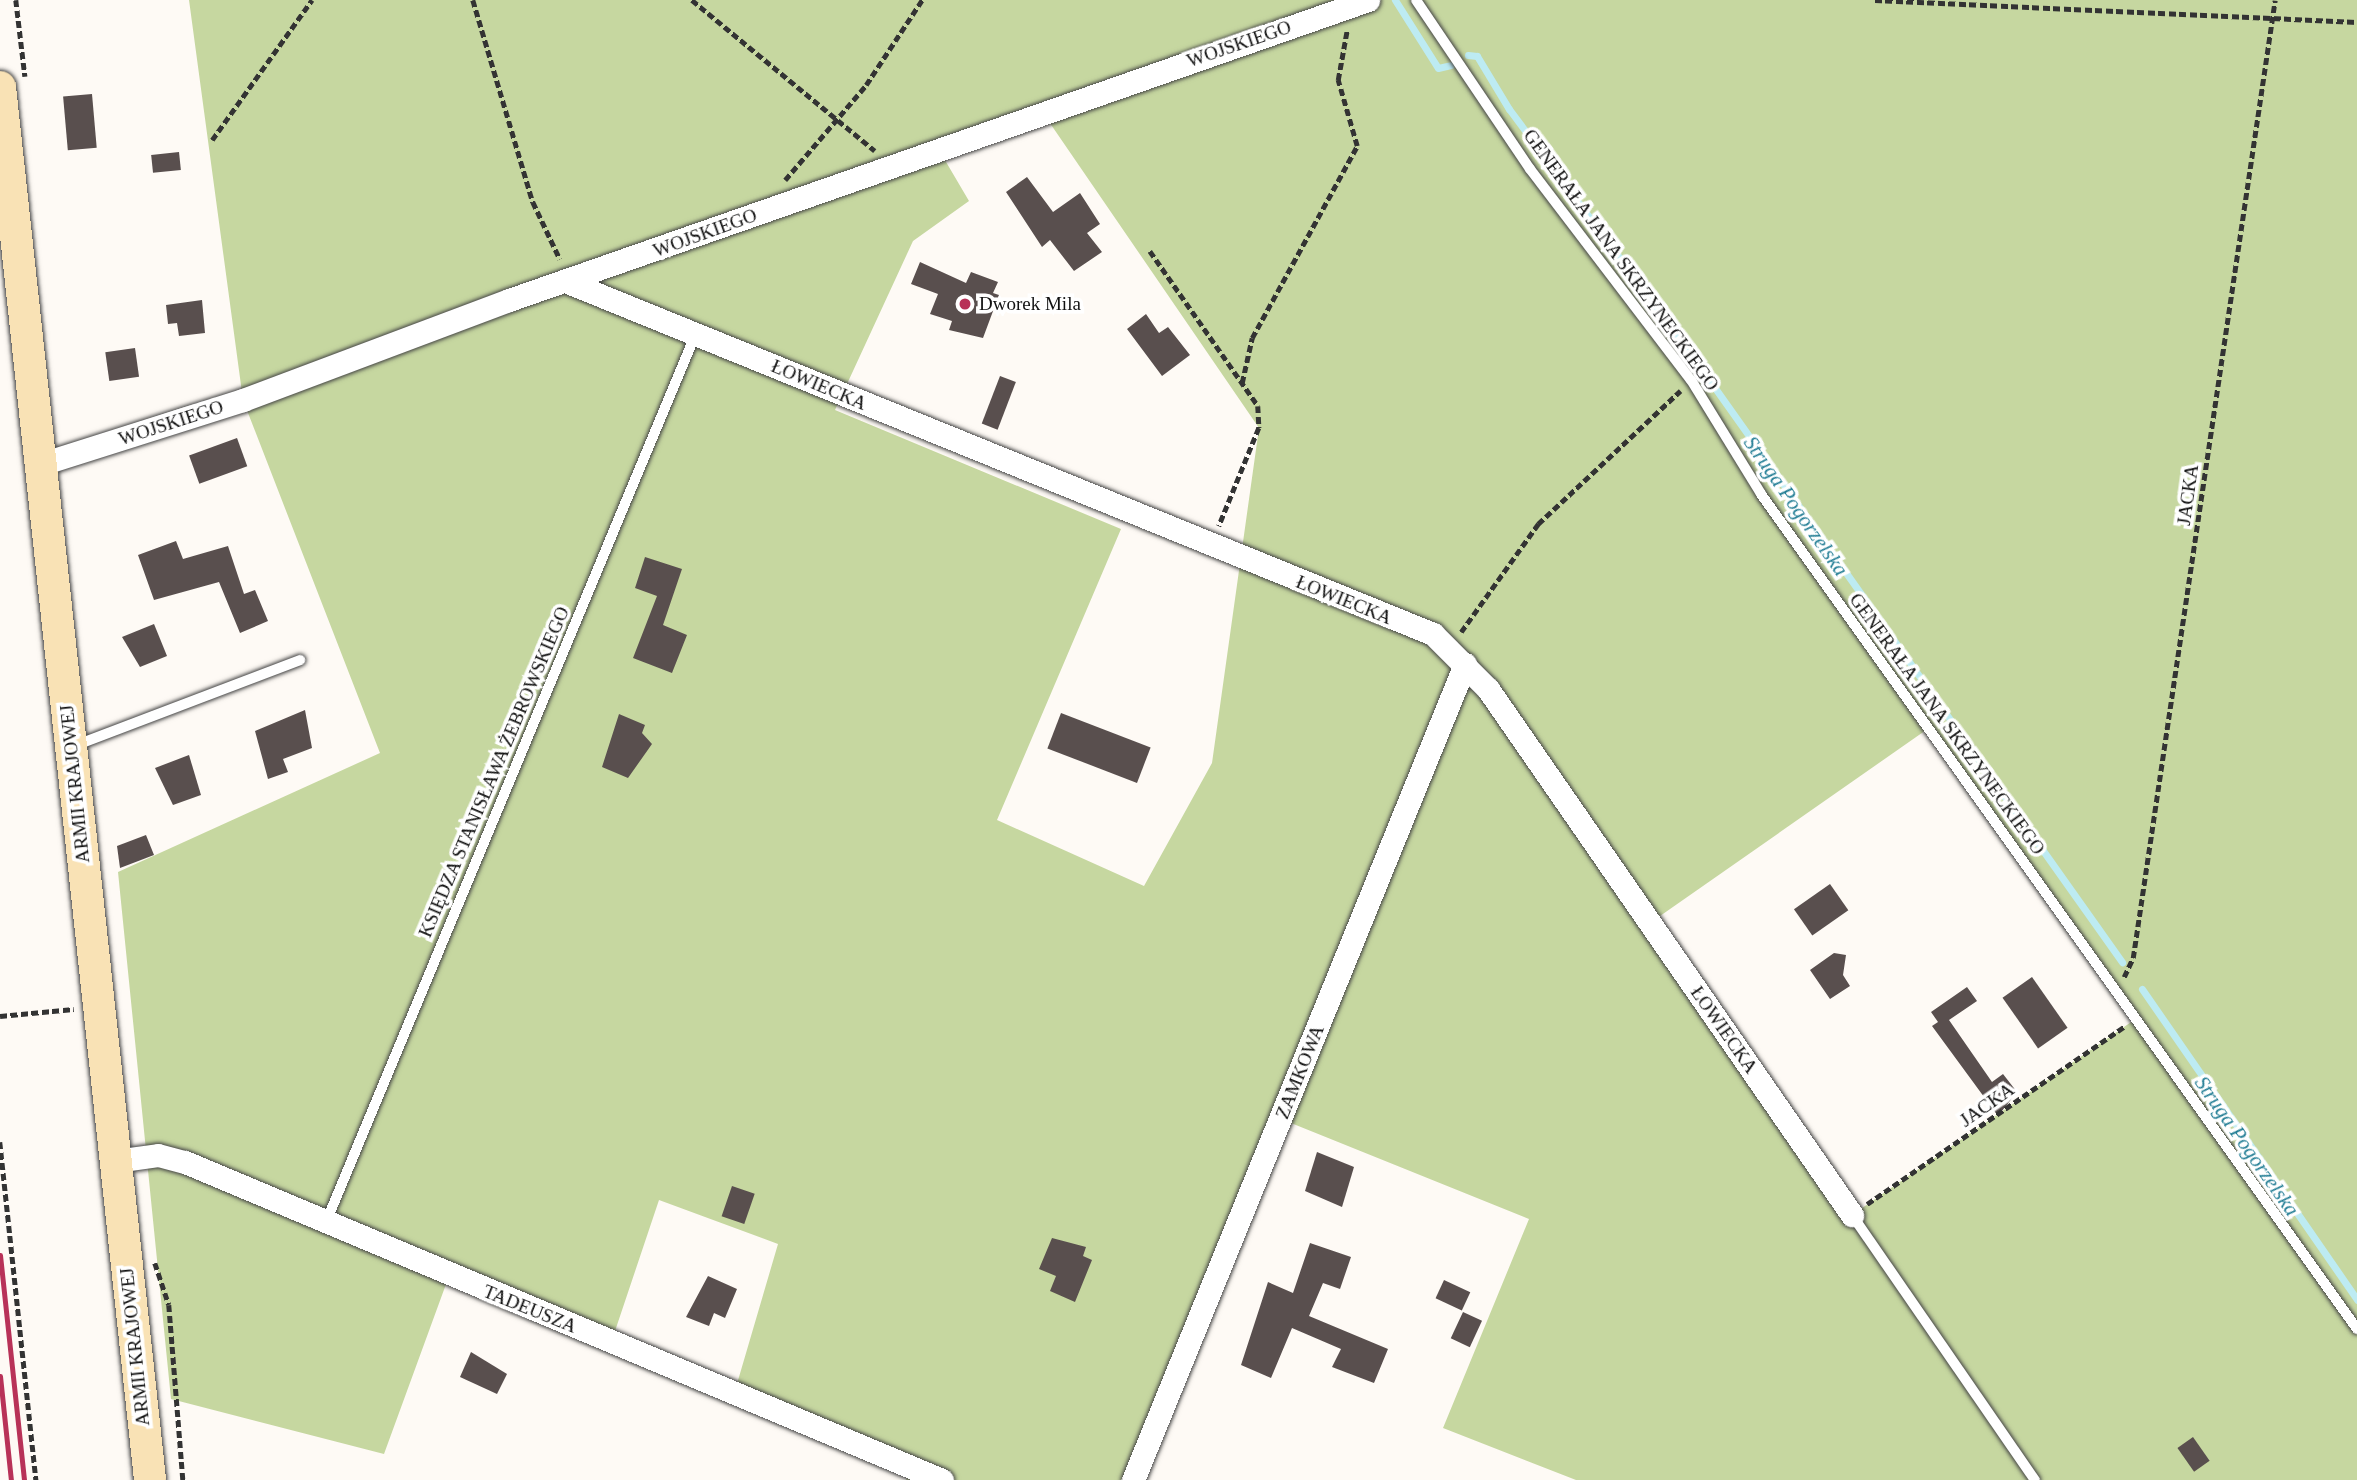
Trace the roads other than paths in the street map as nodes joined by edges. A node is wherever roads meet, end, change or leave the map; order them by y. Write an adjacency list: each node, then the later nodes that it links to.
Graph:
1 (1416, 0): 13 (lane, GENERAŁA JANA SKRZYNECKIEGO)
2 (1359, 3): 4 (street, WOJSKIEGO)
3 (0, 87): 6 (main road, ARMII KRAJOWEJ)
4 (570, 282): 5 (street, ŁOWIECKA); 6 (street, WOJSKIEGO)
5 (696, 333): 7 (street, ŁOWIECKA); 12 (lane, KSIĘDZA STANISŁAWA ŻEBROWSKIEGO)
6 (41, 464): 9 (main road, ARMII KRAJOWEJ)
7 (1458, 656): 11 (street, ŁOWIECKA); 16 (street, ZAMKOWA)
8 (300, 660): 9 (lane)
9 (71, 747): 10 (main road, ARMII KRAJOWEJ)
10 (115, 1161): 12 (street, TADEUSZA); 14 (main road, ARMII KRAJOWEJ)
11 (1852, 1215): 17 (lane, ŁOWIECKA)
12 (324, 1225): 15 (street, TADEUSZA)
13 (2357, 1329)
14 (150, 1480)
15 (942, 1480)
16 (1133, 1480)
17 (2035, 1480)

